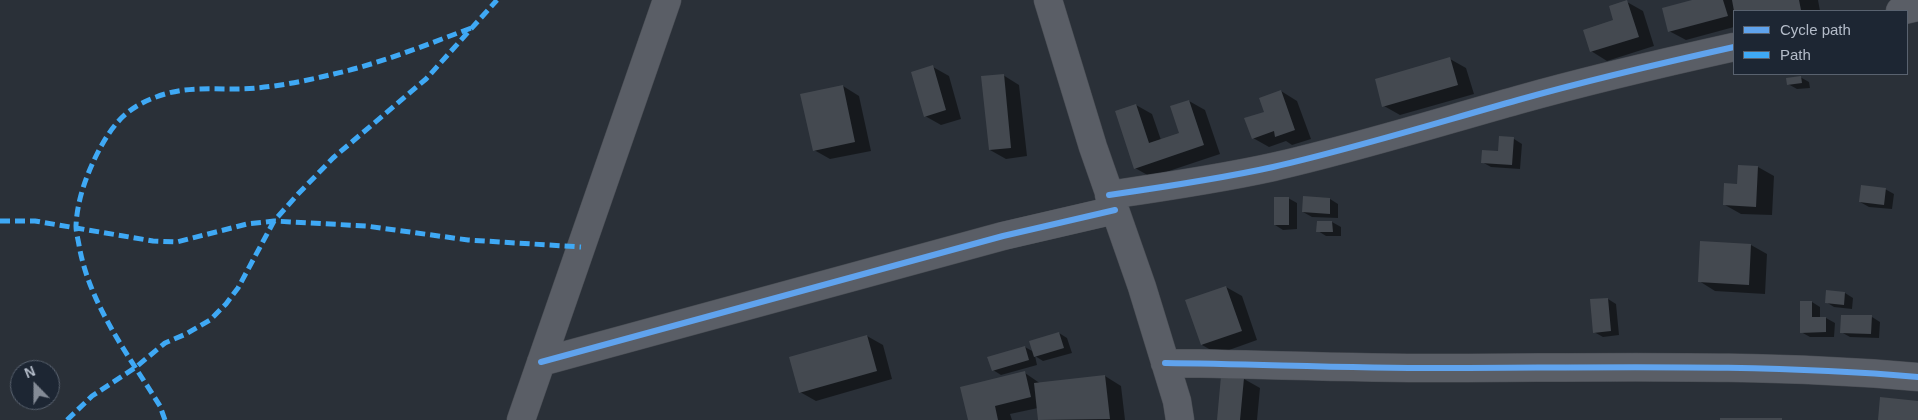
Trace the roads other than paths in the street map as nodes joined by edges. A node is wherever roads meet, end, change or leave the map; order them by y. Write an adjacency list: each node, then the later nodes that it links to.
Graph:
1 (667, 0): 7 (street)
2 (1048, 0): 6 (street)
3 (1918, 7): 4 (street)
4 (1904, 10)
5 (1733, 47): 6 (street)
6 (1112, 202): 7 (street); 8 (street)
7 (541, 362): 10 (street)
8 (1165, 363): 9 (street); 11 (street)
9 (1918, 377)
10 (521, 420)
11 (1180, 420)

